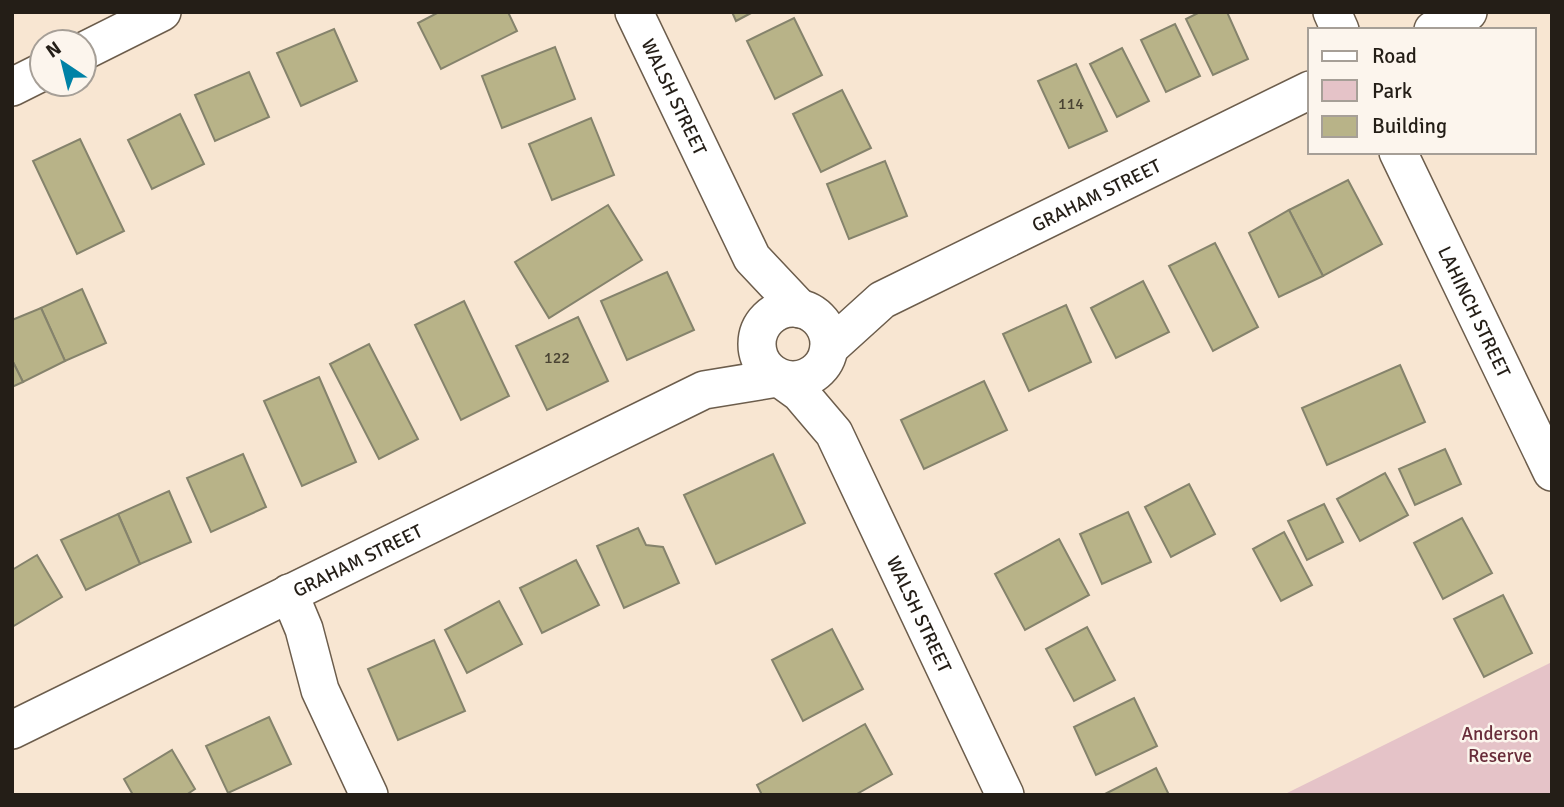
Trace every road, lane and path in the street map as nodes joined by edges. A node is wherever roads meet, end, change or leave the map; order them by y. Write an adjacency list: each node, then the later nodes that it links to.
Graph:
1 (162, 12): 7 (street)
2 (634, 12): 12 (street, WALSH STREET)
3 (1332, 12): 5 (street)
4 (1468, 12): 6 (street)
5 (1339, 28)
6 (1437, 28)
7 (98, 44)
8 (28, 79): 9 (street)
9 (12, 86)
10 (1308, 91): 13 (street, GRAHAM STREET)
11 (1399, 154): 20 (street, LAHINCH STREET)
12 (752, 258): 14 (street, WALSH STREET); 15 (street, WALSH STREET)
13 (882, 300): 14 (street, GRAHAM STREET); 16 (street, GRAHAM STREET)
14 (803, 310): 15 (street); 16 (street)
15 (757, 337): 17 (street); 18 (street, GRAHAM STREET)
16 (828, 351): 17 (street); 19 (street, WALSH STREET)
17 (780, 379): 18 (street, GRAHAM STREET); 19 (street, WALSH STREET)
18 (704, 390): 21 (street, GRAHAM STREET)
19 (834, 433): 24 (street, WALSH STREET)
20 (1552, 472)
21 (277, 599): 22 (street, GRAHAM STREET); 23 (street)
22 (12, 730)
23 (369, 795)
24 (1005, 795)

